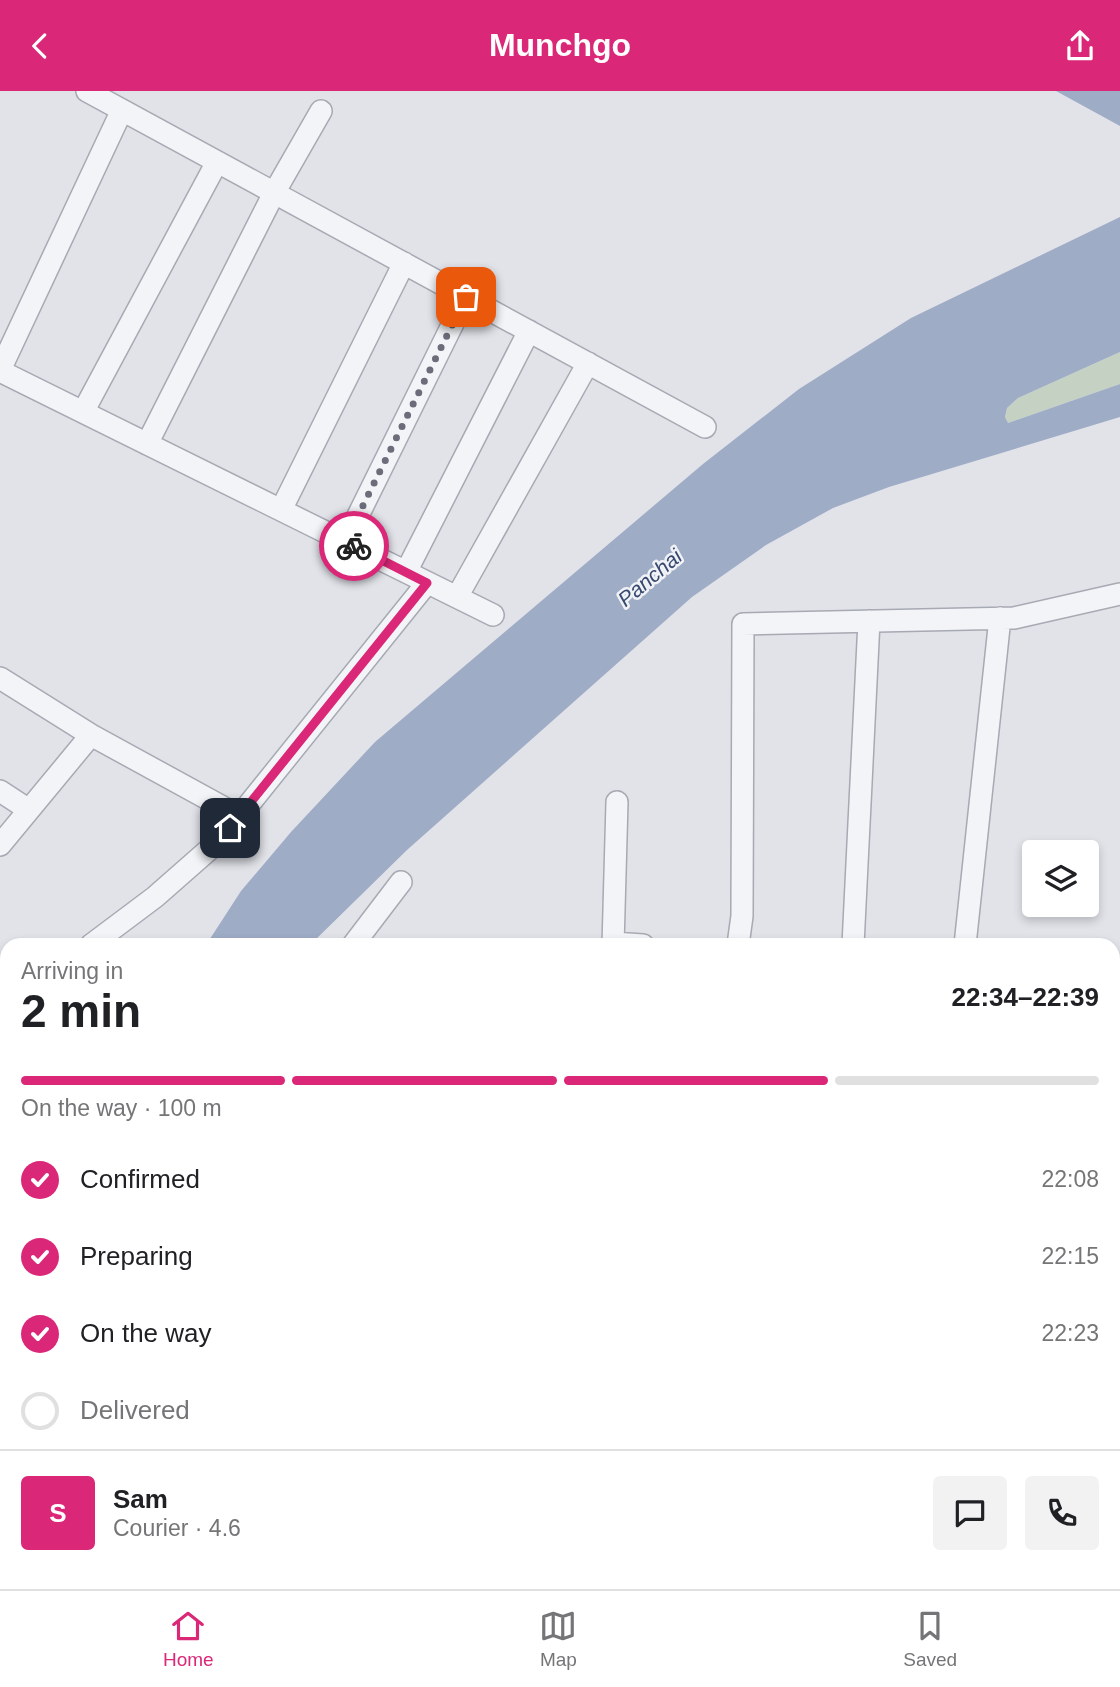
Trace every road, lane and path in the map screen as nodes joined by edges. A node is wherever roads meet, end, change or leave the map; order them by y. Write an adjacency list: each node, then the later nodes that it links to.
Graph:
1 (87, 91): 2 (street)
2 (122, 110): 4 (street); 10 (street)
3 (321, 111): 5 (street)
4 (217, 162): 5 (street); 11 (street)
5 (274, 193): 6 (street); 13 (street)
6 (404, 263): 7 (street); 14 (street)
7 (466, 297): 8 (street); 15 (street)
8 (529, 331): 9 (street); 16 (street)
9 (588, 363): 12 (street); 19 (street)
10 (0, 370): 11 (street)
11 (83, 412): 13 (street)
12 (705, 427)
13 (147, 444): 14 (street)
14 (281, 510): 15 (street)
15 (345, 542): 16 (street)
16 (406, 572): 17 (street)
17 (427, 583): 19 (street); 28 (street)
18 (1120, 594): 21 (street)
19 (457, 597): 20 (street)
20 (493, 615)
21 (1000, 618): 22 (street); 36 (street)
22 (869, 621): 34 (street); 35 (street)
23 (0, 678): 24 (street)
24 (91, 735): 27 (street); 28 (street)
25 (0, 791): 27 (street)
26 (617, 802): 33 (street)
27 (29, 810): 29 (street)
28 (239, 816): 31 (street)
29 (0, 845)
30 (401, 882): 32 (street)
31 (100, 938)
32 (358, 938)
33 (613, 938)
34 (739, 938)
35 (852, 938)
36 (966, 938)

